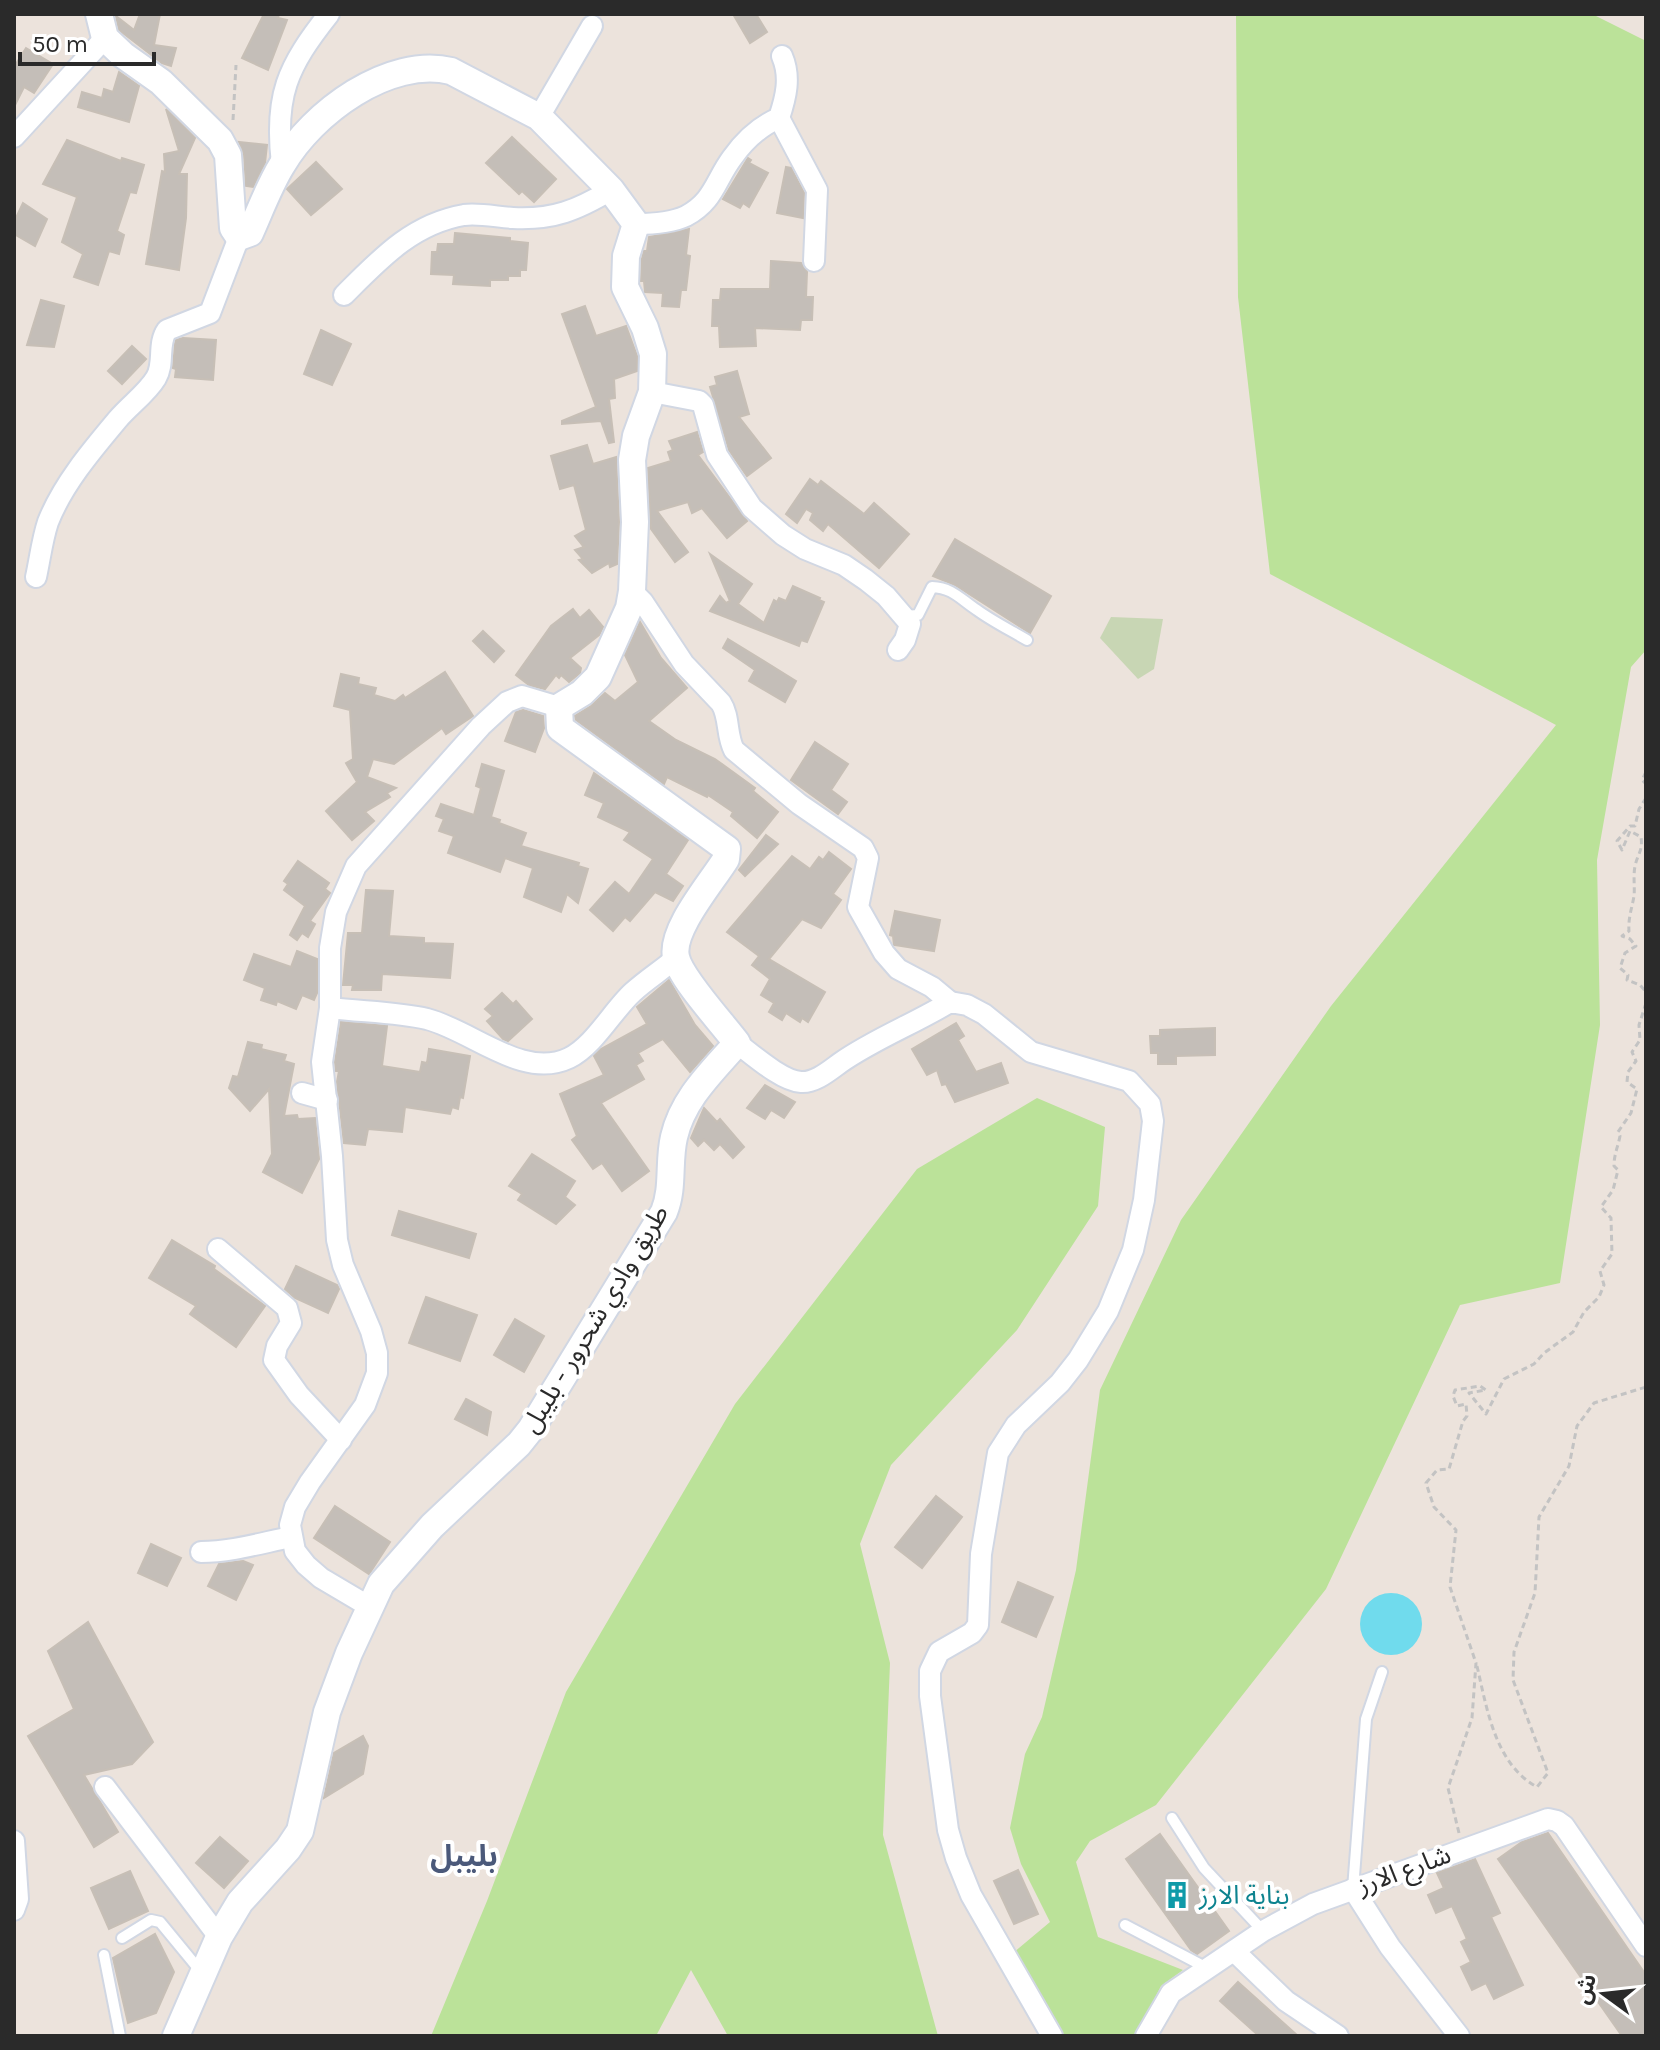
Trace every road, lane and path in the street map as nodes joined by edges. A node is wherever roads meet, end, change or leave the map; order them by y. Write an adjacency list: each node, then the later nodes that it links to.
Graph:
1 (329, 14): 10 (street)
2 (102, 26): 8 (street); 9 (street)
3 (592, 26): 6 (street)
4 (782, 56): 7 (street)
5 (236, 65): 9 (path)
6 (539, 117): 10 (street); 11 (street)
7 (779, 118): 12 (street); 14 (street)
8 (14, 137)
9 (228, 155): 13 (street)
10 (282, 164): 13 (street)
11 (611, 190): 12 (street); 15 (street)
12 (636, 224): 16 (street)
13 (239, 237): 17 (street)
14 (814, 261)
15 (344, 295)
16 (652, 392): 18 (street); 19 (street)
17 (36, 577)
18 (632, 591): 22 (street); 28 (street)
19 (905, 616): 20 (lane); 21 (street)
20 (1027, 640)
21 (898, 650)
22 (559, 707): 26 (street); 30 (street)
23 (1646, 772): 24 (path)
24 (1646, 784)
25 (1646, 798): 27 (path)
26 (676, 958): 30 (street); 31 (street)
27 (1646, 992)
28 (950, 1002): 31 (street); 59 (street)
29 (1646, 1003): 40 (path)
30 (330, 1008): 33 (street)
31 (737, 1043): 39 (street, طريق وادي شحرور - بليبل)
32 (302, 1093): 33 (street)
33 (327, 1100): 36 (street)
34 (218, 1249): 36 (street)
35 (1646, 1387): 40 (path)
36 (341, 1440): 37 (street)
37 (291, 1537): 38 (street); 39 (street)
38 (201, 1552)
39 (370, 1607): 50 (street, طريق وادي شحرور - بليبل)
40 (1476, 1663): 45 (path)
41 (1382, 1672): 46 (lane)
42 (105, 1787): 50 (street)
43 (1172, 1818): 49 (lane)
44 (14, 1841): 47 (street)
45 (1462, 1849): 46 (street, شارع الارز); 52 (street, شارع الارز)
46 (1353, 1889): 49 (street, شارع الارز); 62 (street)
47 (14, 1910)
48 (1125, 1925): 55 (lane)
49 (1263, 1931): 53 (street, شارع الارز)
50 (219, 1937): 56 (street, طريق وادي شحرور - بليبل)
51 (122, 1938): 56 (lane)
52 (1646, 1946)
53 (1234, 1951): 55 (street, شارع الارز); 61 (street)
54 (104, 1955): 57 (lane)
55 (1209, 1969): 60 (street, شارع الارز)
56 (203, 1974): 58 (street, طريق وادي شحرور - بليبل)
57 (120, 2036)
58 (176, 2036)
59 (1052, 2036)
60 (1146, 2036)
61 (1338, 2036)
62 (1459, 2036)

